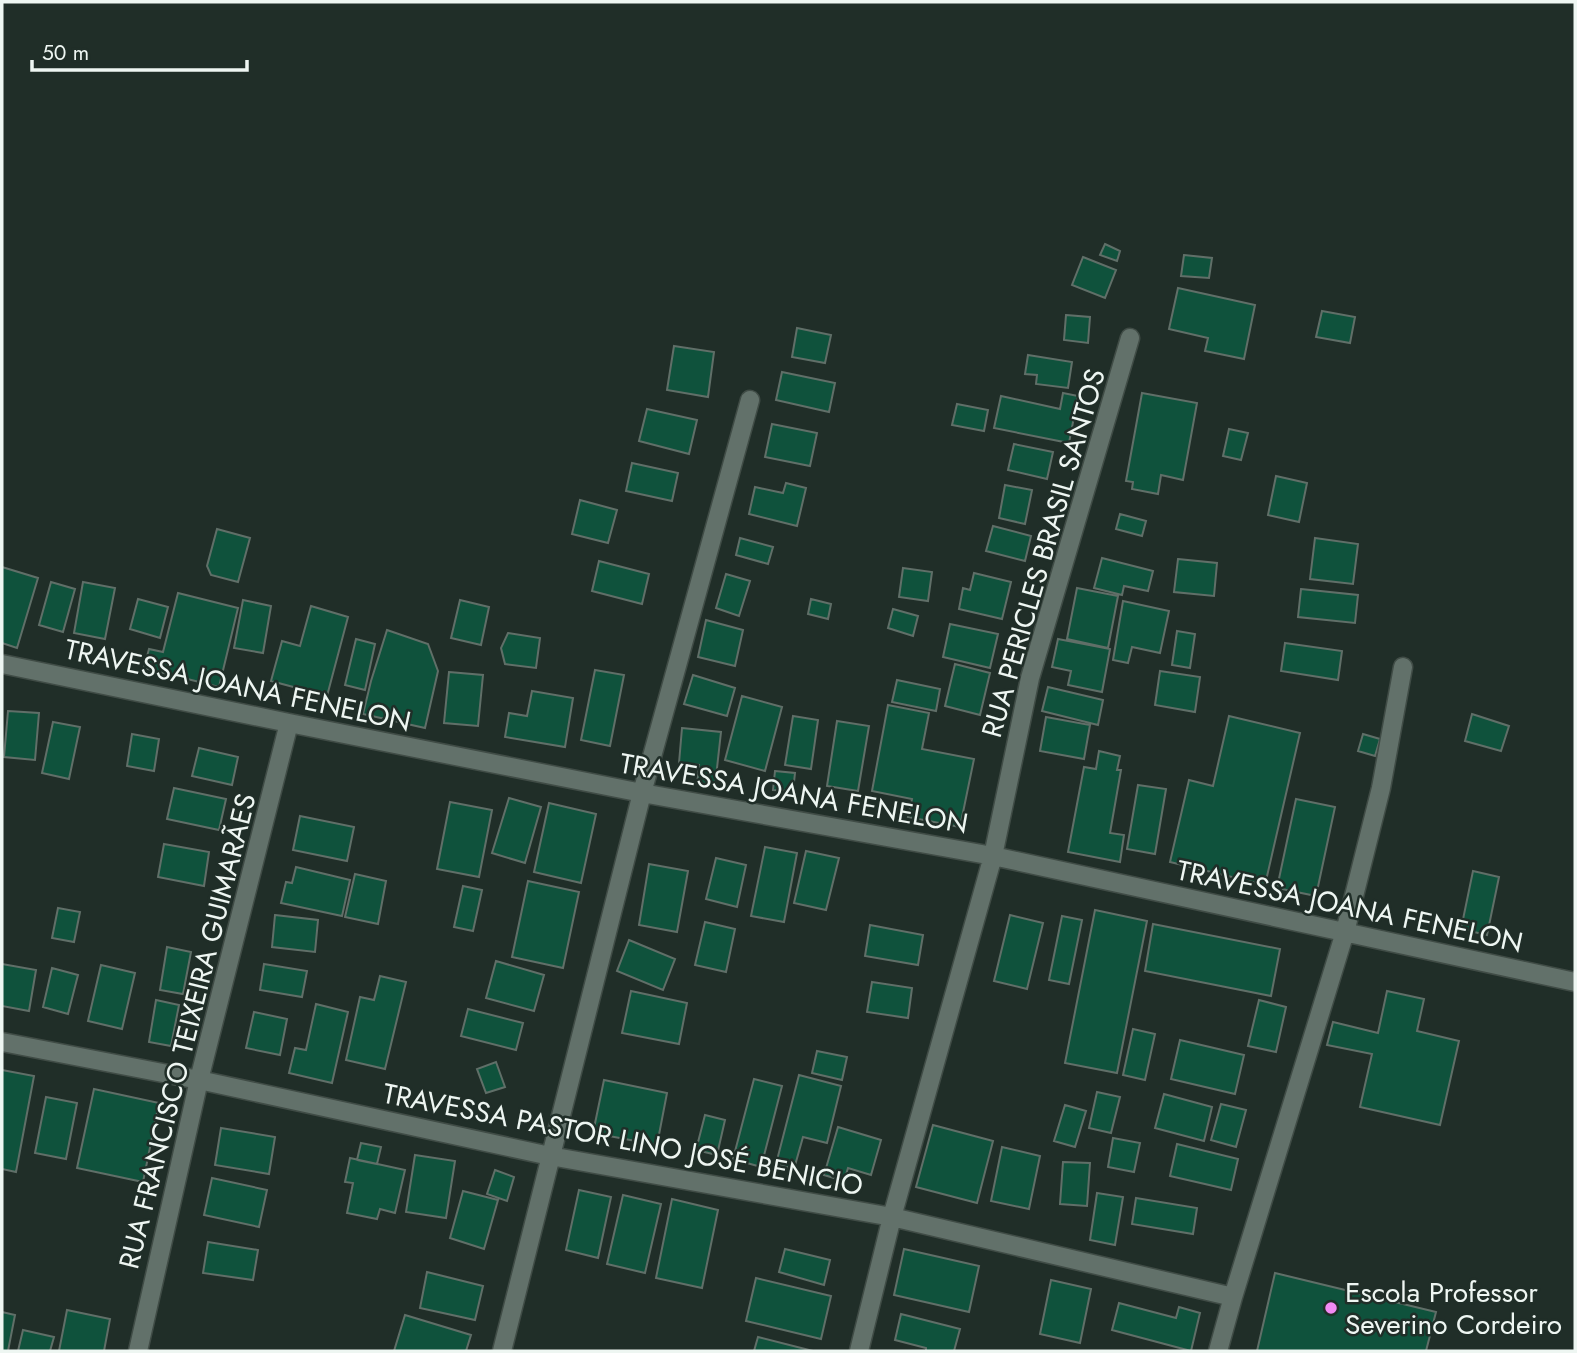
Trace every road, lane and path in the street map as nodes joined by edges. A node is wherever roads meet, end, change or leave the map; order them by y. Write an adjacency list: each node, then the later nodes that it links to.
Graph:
1 (1130, 338): 7 (street, RUA PERICLES BRASIL SANTOS)
2 (750, 400): 6 (street)
3 (2, 664): 5 (street, TRAVESSA JOANA FENELON)
4 (1403, 667): 8 (street)
5 (289, 723): 6 (street, TRAVESSA JOANA FENELON); 11 (street, RUA FRANCISCO TEIXEIRA GUIMARÃES)
6 (642, 793): 7 (street, TRAVESSA JOANA FENELON); 12 (street)
7 (993, 856): 8 (street, TRAVESSA JOANA FENELON); 13 (street, RUA PERICLES BRASIL SANTOS)
8 (1345, 932): 9 (street, TRAVESSA JOANA FENELON); 14 (street)
9 (1575, 982)
10 (2, 1042): 11 (street, TRAVESSA PASTOR LINO JOSÉ BENICIO)
11 (199, 1080): 12 (street, TRAVESSA PASTOR LINO JOSÉ BENICIO); 15 (street, RUA FRANCISCO TEIXEIRA GUIMARÃES)
12 (550, 1156): 13 (street, TRAVESSA PASTOR LINO JOSÉ BENICIO); 16 (street)
13 (892, 1217): 14 (street, TRAVESSA PASTOR LINO JOSÉ BENICIO); 17 (street, RUA PERICLES BRASIL SANTOS)
14 (1233, 1297): 18 (street)
15 (138, 1351)
16 (502, 1351)
17 (859, 1351)
18 (1218, 1351)

